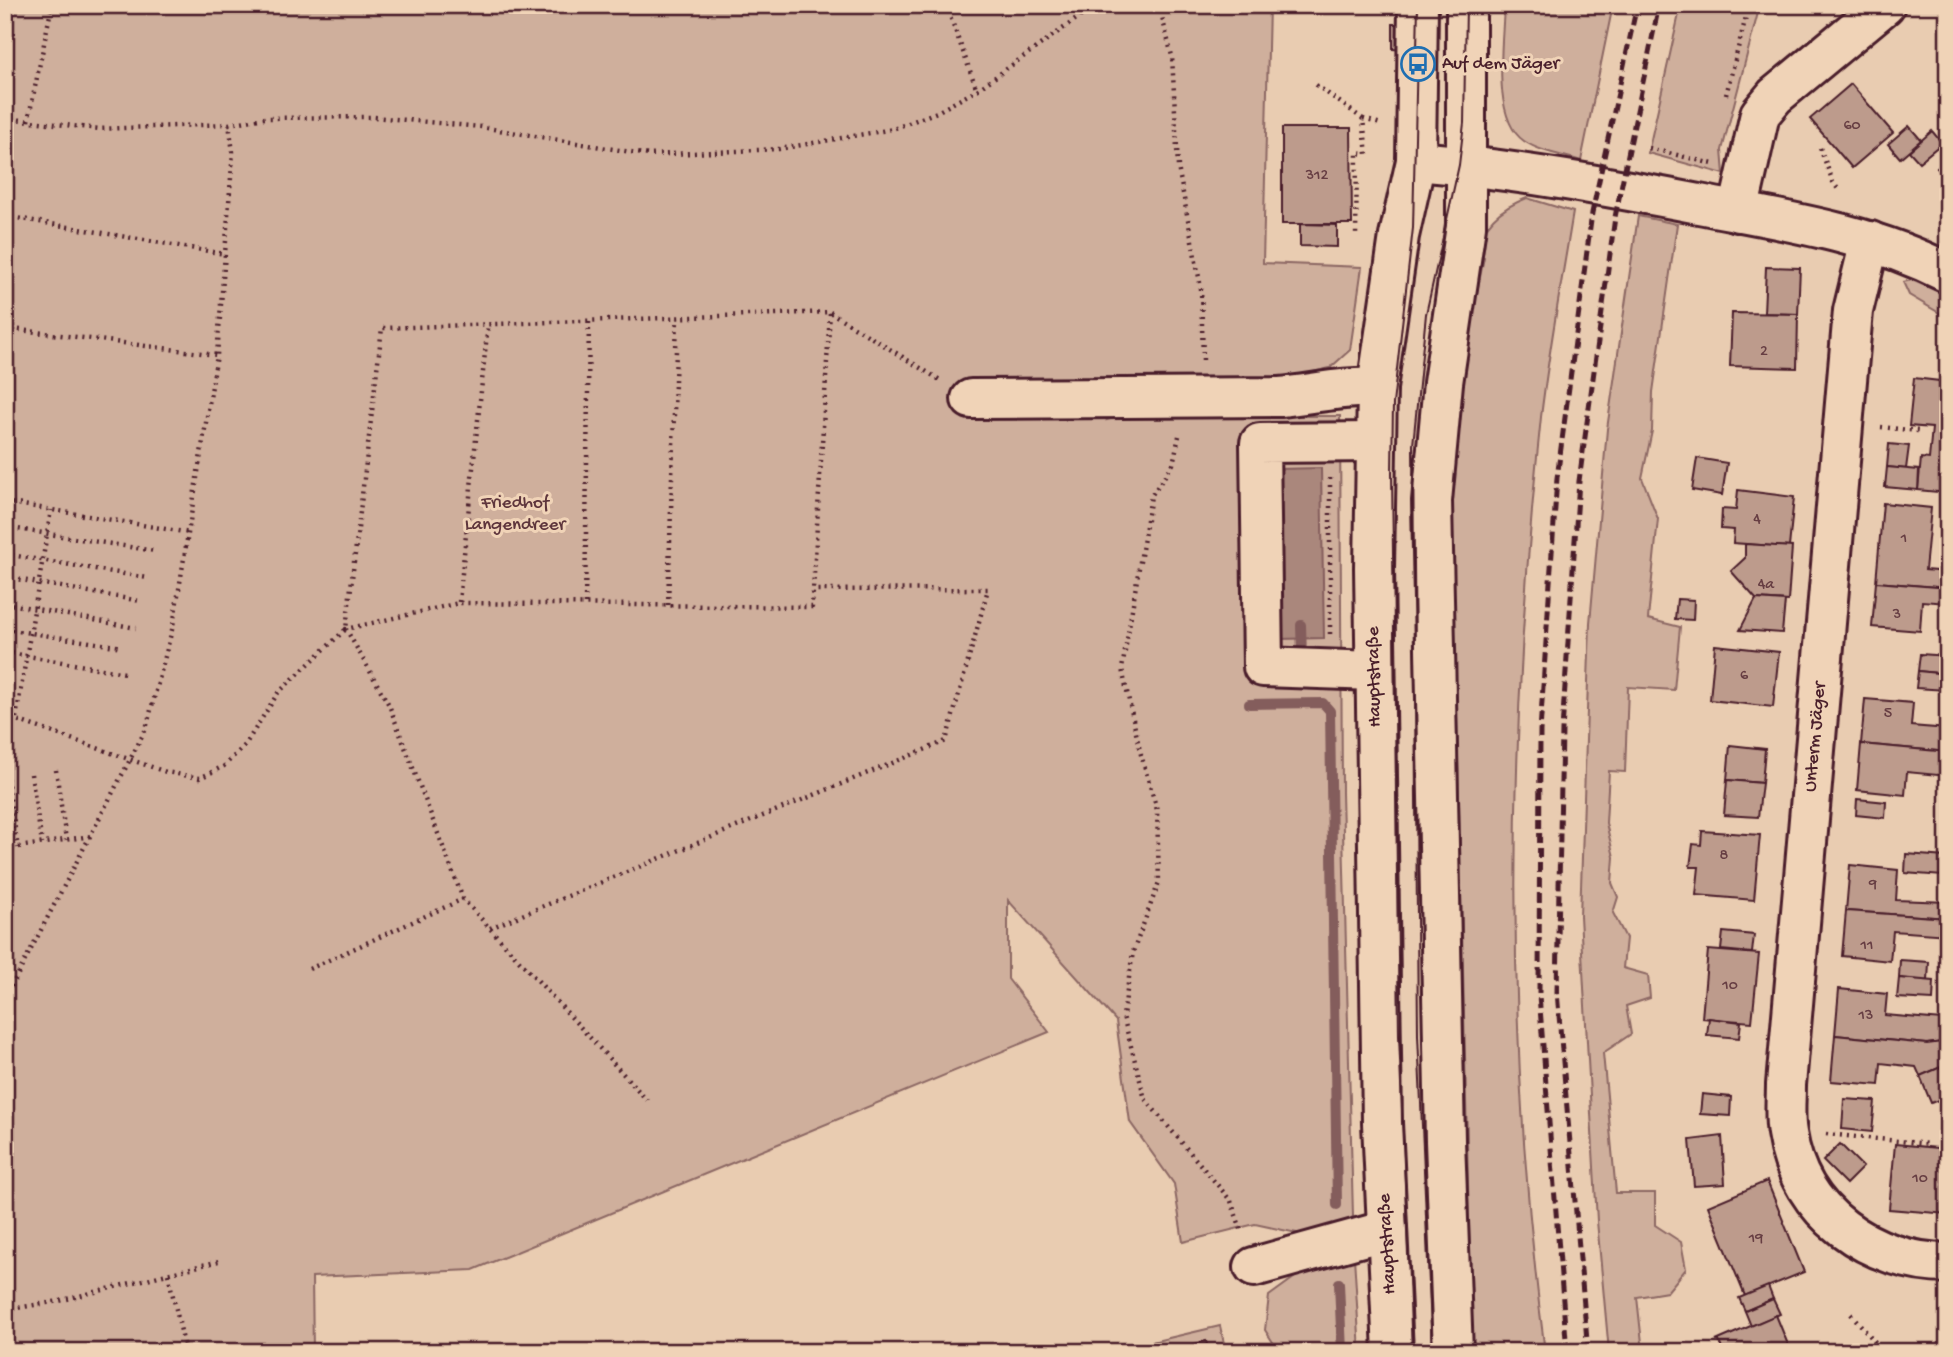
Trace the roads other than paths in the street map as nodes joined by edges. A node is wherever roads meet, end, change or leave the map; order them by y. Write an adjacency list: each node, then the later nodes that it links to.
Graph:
1 (1418, 5): 4 (main road, Hauptstraße)
2 (1466, 5): 5 (main road)
3 (1885, 5): 6 (main road)
4 (1416, 161): 5 (main road); 9 (main road, Hauptstraße)
5 (1465, 165): 6 (main road); 17 (main road)
6 (1738, 212): 7 (main road)
7 (1870, 241): 8 (main road); 14 (main road, Unterm Jäger)
8 (1948, 273)
9 (1377, 388): 10 (main road); 11 (main road, Hauptstraße)
10 (971, 399)
11 (1376, 442): 12 (main road, Hauptstraße); 12 (main road)
12 (1375, 671): 13 (main road, Hauptstraße)
13 (1387, 1230): 15 (main road); 16 (main road, Hauptstraße)
14 (1948, 1263)
15 (1254, 1267)
16 (1393, 1352)
17 (1453, 1352)

